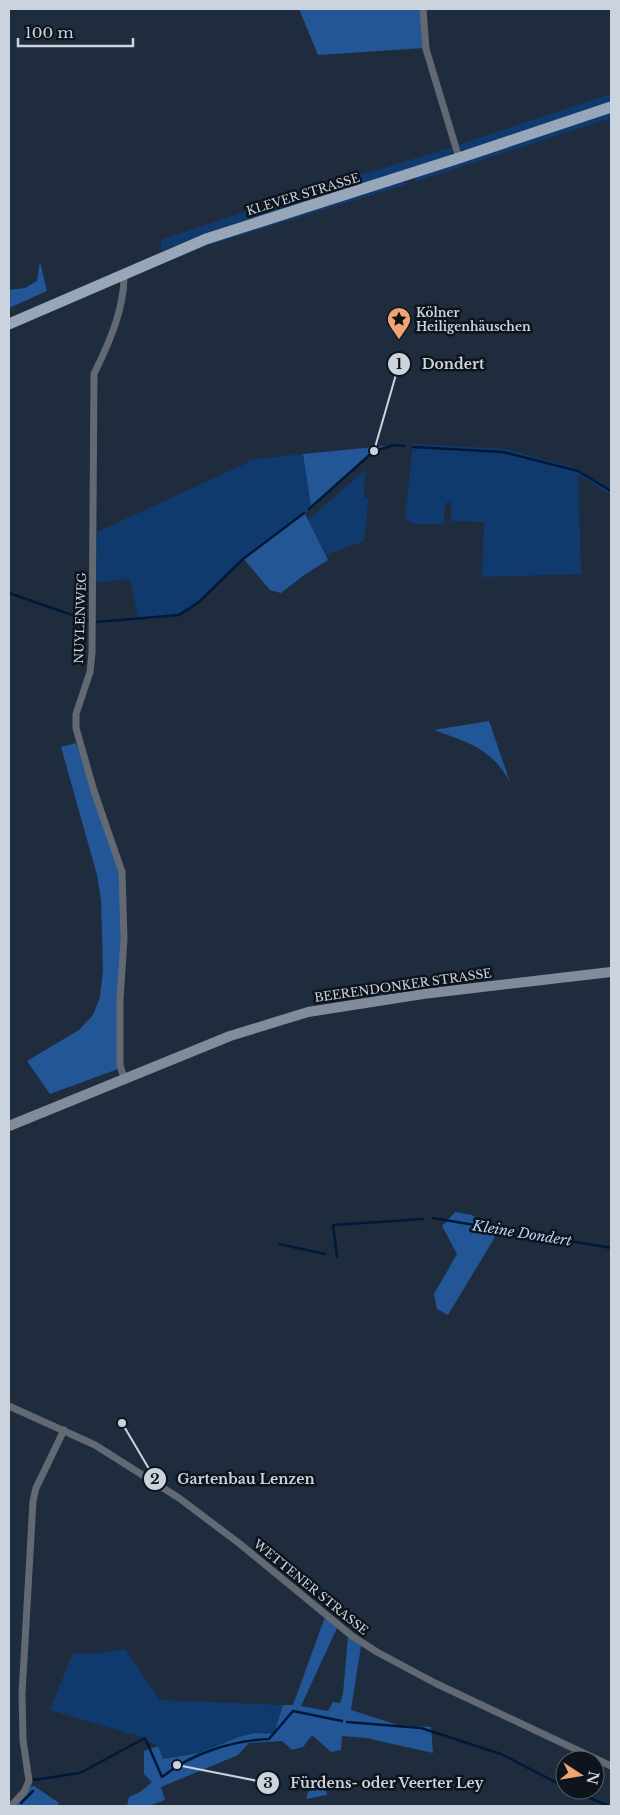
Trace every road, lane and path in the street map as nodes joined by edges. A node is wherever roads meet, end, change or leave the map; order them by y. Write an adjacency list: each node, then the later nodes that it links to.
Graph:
1 (423, 9): 3 (street)
2 (611, 107): 3 (main road, KLEVER STRASSE)
3 (459, 158): 4 (main road, KLEVER STRASSE)
4 (124, 272): 5 (main road, KLEVER STRASSE); 7 (street, NUYLENWEG)
5 (9, 324)
6 (611, 972): 7 (street, BEERENDONKER STRASSE)
7 (124, 1078): 8 (street, BEERENDONKER STRASSE)
8 (9, 1126)
9 (9, 1406): 10 (street, WETTENER STRASSE)
10 (64, 1430): 11 (street, WETTENER STRASSE); 12 (street)
11 (611, 1766)
12 (10, 1806)

